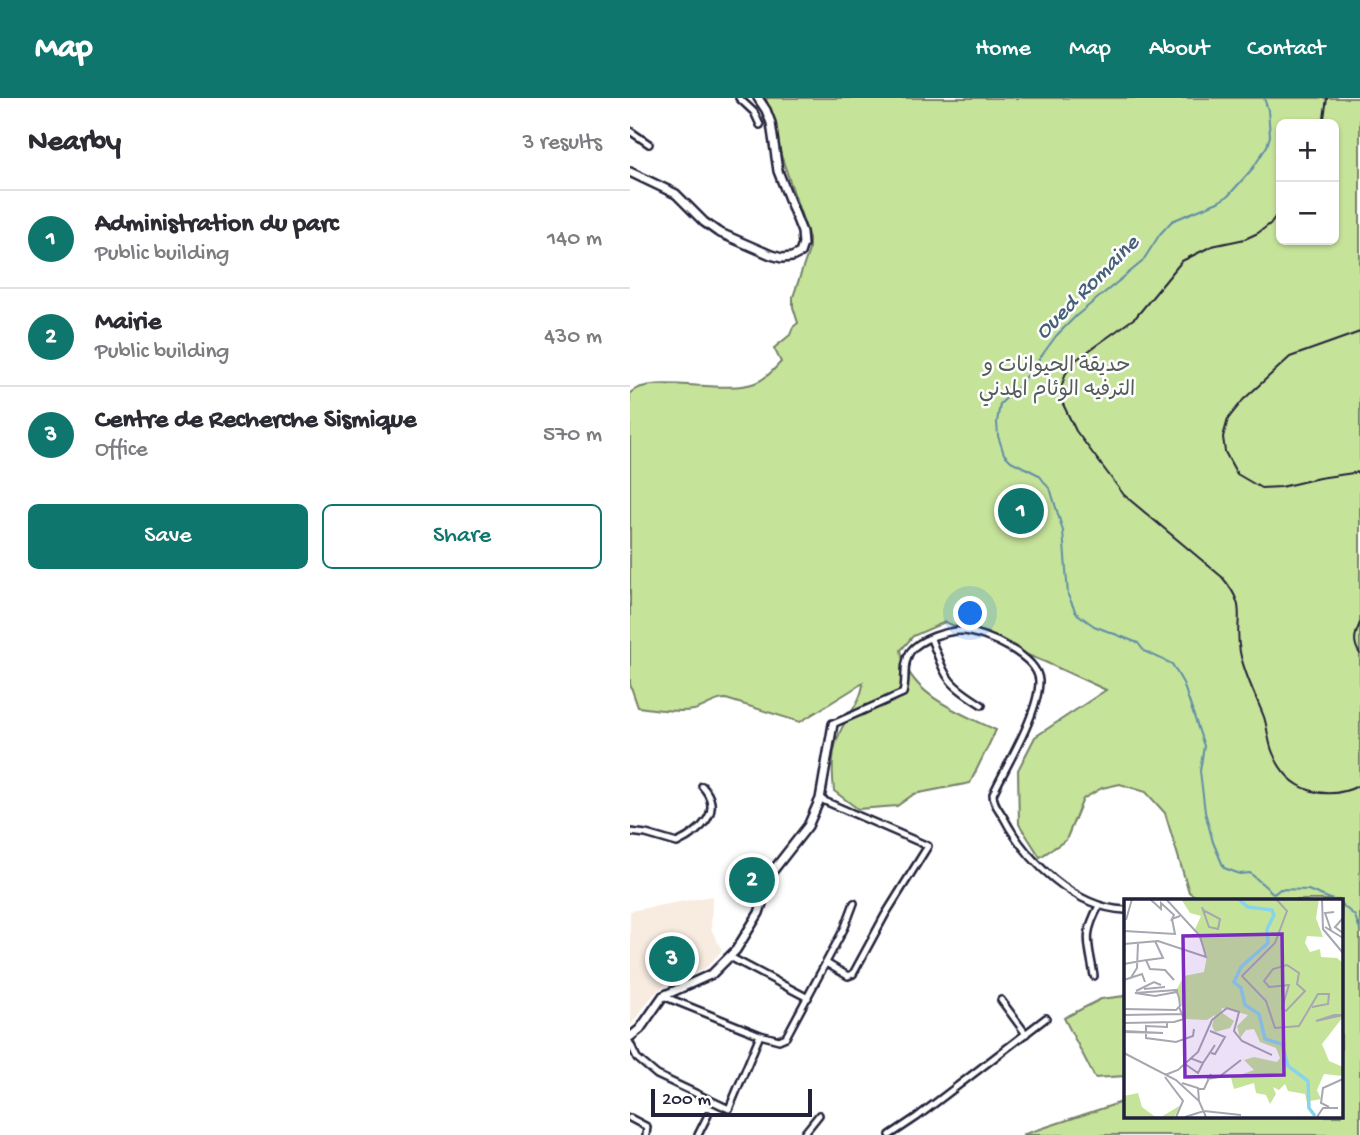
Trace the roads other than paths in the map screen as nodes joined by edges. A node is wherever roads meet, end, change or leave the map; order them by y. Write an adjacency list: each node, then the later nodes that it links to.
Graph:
1 (739, 98): 3 (street)
2 (758, 98): 6 (street)
3 (760, 125)
4 (630, 131): 5 (street)
5 (649, 144)
6 (630, 172)
7 (932, 639): 8 (street); 9 (street); 14 (street)
8 (982, 705)
9 (833, 724): 11 (street)
10 (702, 786): 12 (street)
11 (820, 799): 16 (street); 17 (street)
12 (630, 832)
13 (854, 903): 17 (street)
14 (1099, 906): 15 (street); 18 (street)
15 (1124, 910)
16 (730, 957): 19 (street); 20 (street)
17 (826, 963): 20 (street)
18 (1094, 976)
19 (663, 996): 24 (street); 25 (street)
20 (808, 999): 24 (street)
21 (1001, 1000): 23 (street)
22 (1046, 1018): 23 (street)
23 (1026, 1034): 33 (street)
24 (760, 1035): 26 (street)
25 (630, 1037)
26 (630, 1043)
27 (708, 1115): 31 (street)
28 (819, 1115): 32 (street)
29 (630, 1118): 30 (street)
30 (646, 1135)
31 (698, 1135)
32 (803, 1135)
33 (890, 1135)

